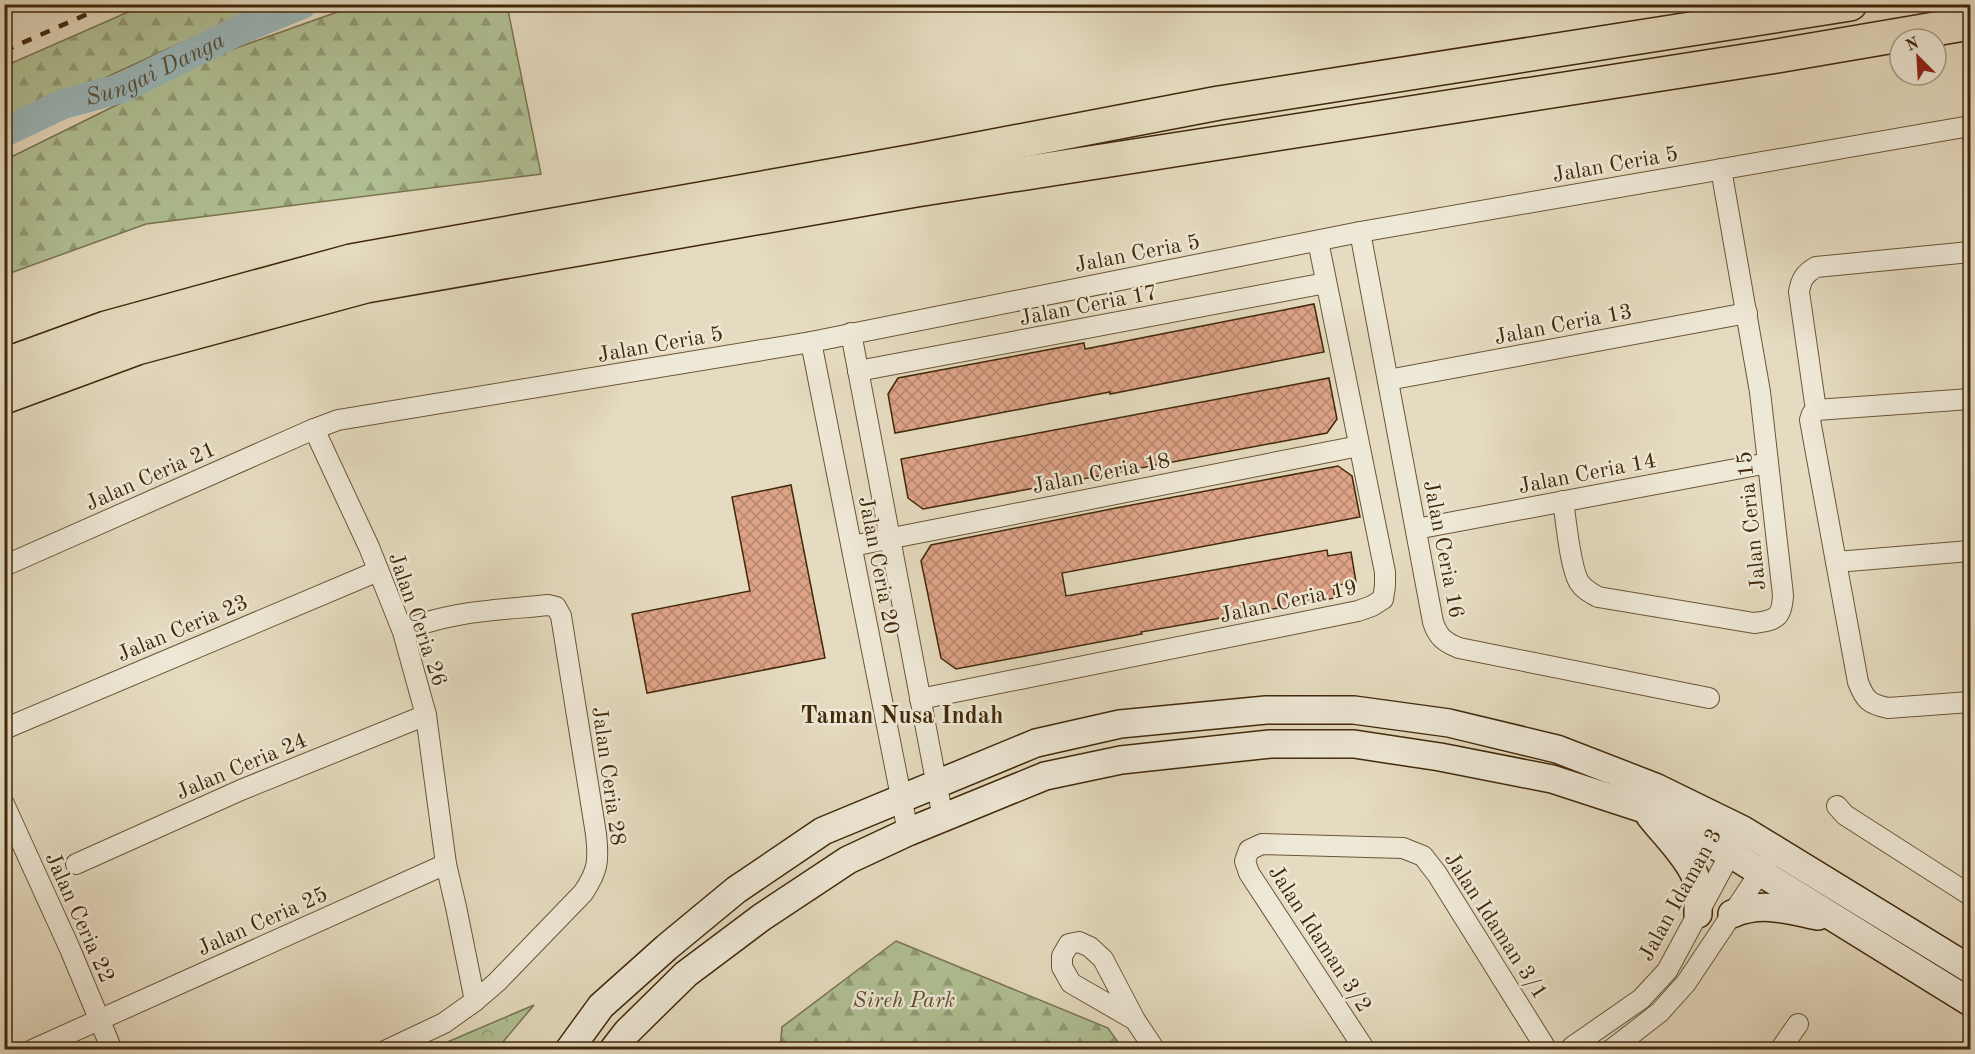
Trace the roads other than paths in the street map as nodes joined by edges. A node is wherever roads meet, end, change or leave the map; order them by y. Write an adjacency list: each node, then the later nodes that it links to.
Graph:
1 (1850, 4): 12 (highway)
2 (1971, 22): 15 (highway)
3 (1971, 126): 4 (street, Jalan Ceria 5)
4 (1721, 169): 5 (street, Jalan Ceria 5); 9 (street, Jalan Ceria 15)
5 (1360, 232): 6 (street, Jalan Ceria 5); 14 (street, Jalan Ceria 16)
6 (1318, 241): 8 (street, Jalan Ceria 19); 10 (street, Jalan Ceria 5)
7 (1971, 252): 17 (street)
8 (1326, 283): 13 (street, Jalan Ceria 17); 19 (street, Jalan Ceria 19)
9 (1747, 313): 14 (street, Jalan Ceria 13); 20 (street, Jalan Ceria 15)
10 (851, 333): 11 (street, Jalan Ceria 5); 13 (street, Jalan Ceria 20)
11 (811, 342): 18 (street, Jalan Ceria 5); 24 (street, Jalan Ceria 20)
12 (4, 365)
13 (858, 371): 23 (street, Jalan Ceria 20)
14 (1388, 380): 22 (street, Jalan Ceria 16)
15 (4, 397)
16 (1971, 399): 17 (street)
17 (1816, 411): 26 (street)
18 (314, 429): 27 (street, Jalan Ceria 21); 28 (street, Jalan Ceria 26)
19 (1359, 446): 23 (street, Jalan Ceria 18); 31 (street, Jalan Ceria 19)
20 (1768, 463): 21 (street, Jalan Ceria 14); 21 (street, Jalan Ceria 15)
21 (1563, 501): 22 (street, Jalan Ceria 14)
22 (1416, 529): 30 (street, Jalan Ceria 16)
23 (889, 538): 24 (street, Jalan Ceria 18); 31 (street, Jalan Ceria 20)
24 (852, 546): 36 (street, Jalan Ceria 20)
25 (1971, 551): 26 (street)
26 (1836, 562): 32 (street)
27 (4, 566)
28 (378, 571): 29 (street, Jalan Ceria 26); 34 (street, Jalan Ceria 23)
29 (404, 632): 33 (street, Jalan Ceria 26); 54 (street, Jalan Ceria 28)
30 (1709, 698)
31 (920, 699): 35 (street, Jalan Ceria 20)
32 (1971, 702)
33 (426, 715): 46 (street, Jalan Ceria 24); 47 (street, Jalan Ceria 26)
34 (4, 729)
35 (936, 784): 36 (main road); 40 (street, Jalan Ceria 20); 41 (main road)
36 (902, 799): 42 (street, Jalan Ceria 20); 63 (main road)
37 (4, 804): 56 (street, Jalan Ceria 22)
38 (1837, 806): 49 (street)
39 (1644, 808): 40 (main road); 45 (main road); 50 (main road)
40 (943, 818): 42 (main road)
41 (1743, 830): 43 (main road); 45 (street, Jalan Idaman 3)
42 (908, 832): 64 (main road)
43 (1775, 849): 48 (street); 53 (main road)
44 (1249, 850): 66 (street, Jalan Idaman 3/2); 67 (street, Jalan Idaman 3/1)
45 (1731, 854): 48 (main road); 50 (street, Jalan Idaman 3)
46 (76, 864)
47 (446, 864): 54 (street, Jalan Ceria 26); 56 (street, Jalan Ceria 25)
48 (1760, 873): 51 (street); 52 (main road)
49 (1971, 895)
50 (1698, 914): 59 (street, Jalan Idaman 3)
51 (1732, 914): 52 (main road); 68 (street)
52 (1834, 918): 55 (main road)
53 (1971, 969)
54 (475, 1001): 62 (street, Jalan Ceria 28)
55 (1971, 1002)
56 (99, 1020): 60 (street, Jalan Ceria 25); 61 (street, Jalan Ceria 22)
57 (1135, 1020): 65 (street)
58 (1798, 1024): 69 (street)
59 (1574, 1048): 67 (street)
60 (32, 1050)
61 (112, 1050)
62 (387, 1050)
63 (569, 1050)
64 (613, 1050)
65 (1155, 1050)
66 (1365, 1050)
67 (1548, 1050)
68 (1611, 1050)
69 (1780, 1050)

